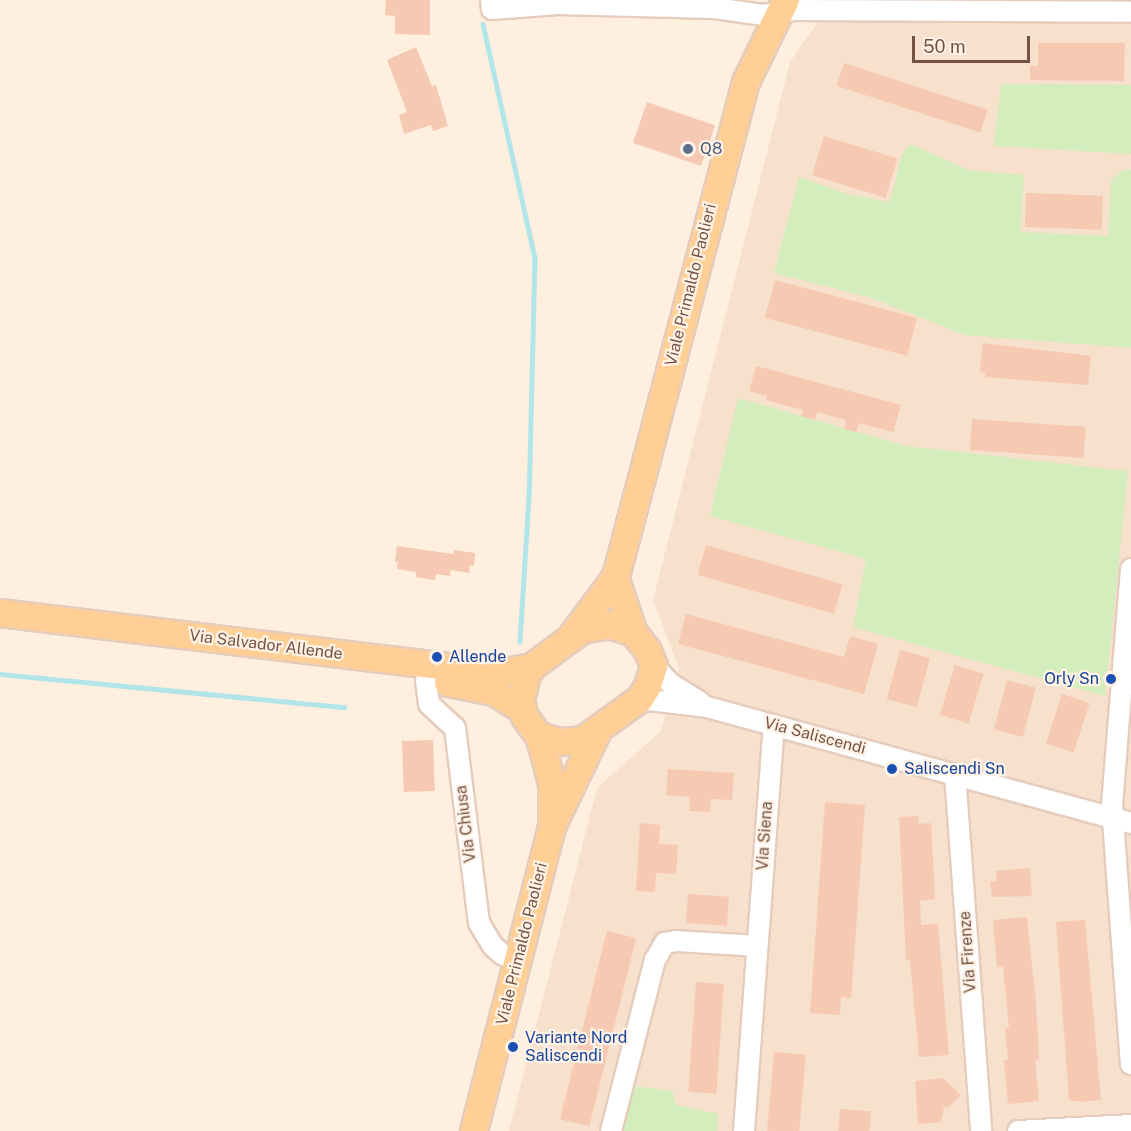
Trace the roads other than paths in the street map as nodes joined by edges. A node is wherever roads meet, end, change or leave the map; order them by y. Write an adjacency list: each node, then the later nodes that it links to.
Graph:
1 (490, 0): 2 (street)
2 (782, 7): 3 (street); 5 (main road, Viale Primaldo Paolieri)
3 (1131, 12)
4 (1131, 569): 20 (street)
5 (615, 577): 8 (main road); 9 (main road, Viale Primaldo Paolieri)
6 (0, 614): 11 (main road, Via Salvador Allende)
7 (0, 630): 12 (main road, Via Salvador Allende)
8 (634, 633): 9 (main road, Viale Primaldo Paolieri); 10 (main road)
9 (572, 636): 11 (main road, Viale Primaldo Paolieri)
10 (654, 666): 13 (main road, Viale Primaldo Paolieri); 14 (street, Via Saliscendi)
11 (532, 667): 15 (main road)
12 (426, 680): 15 (main road, Via Salvador Allende); 23 (street, Via Chiusa)
13 (640, 699): 14 (street, Via Saliscendi); 17 (main road, Viale Primaldo Paolieri)
14 (707, 707): 16 (street, Via Saliscendi)
15 (523, 710): 18 (main road, Viale Primaldo Paolieri)
16 (774, 725): 19 (street, Via Saliscendi); 22 (street, Via Siena)
17 (598, 731): 18 (main road, Viale Primaldo Paolieri); 21 (main road, Viale Primaldo Paolieri)
18 (539, 736): 21 (main road, Viale Primaldo Paolieri)
19 (955, 774): 20 (street, Via Saliscendi); 29 (street, Via Firenze)
20 (1121, 820): 24 (street)
21 (552, 827): 23 (main road, Viale Primaldo Paolieri)
22 (757, 946): 27 (street); 28 (street, Via Siena)
23 (518, 961): 26 (main road, Viale Primaldo Paolieri)
24 (1131, 1064)
25 (1131, 1125): 30 (street)
26 (474, 1131)
27 (610, 1131)
28 (744, 1131)
29 (981, 1131)
30 (1018, 1131)

